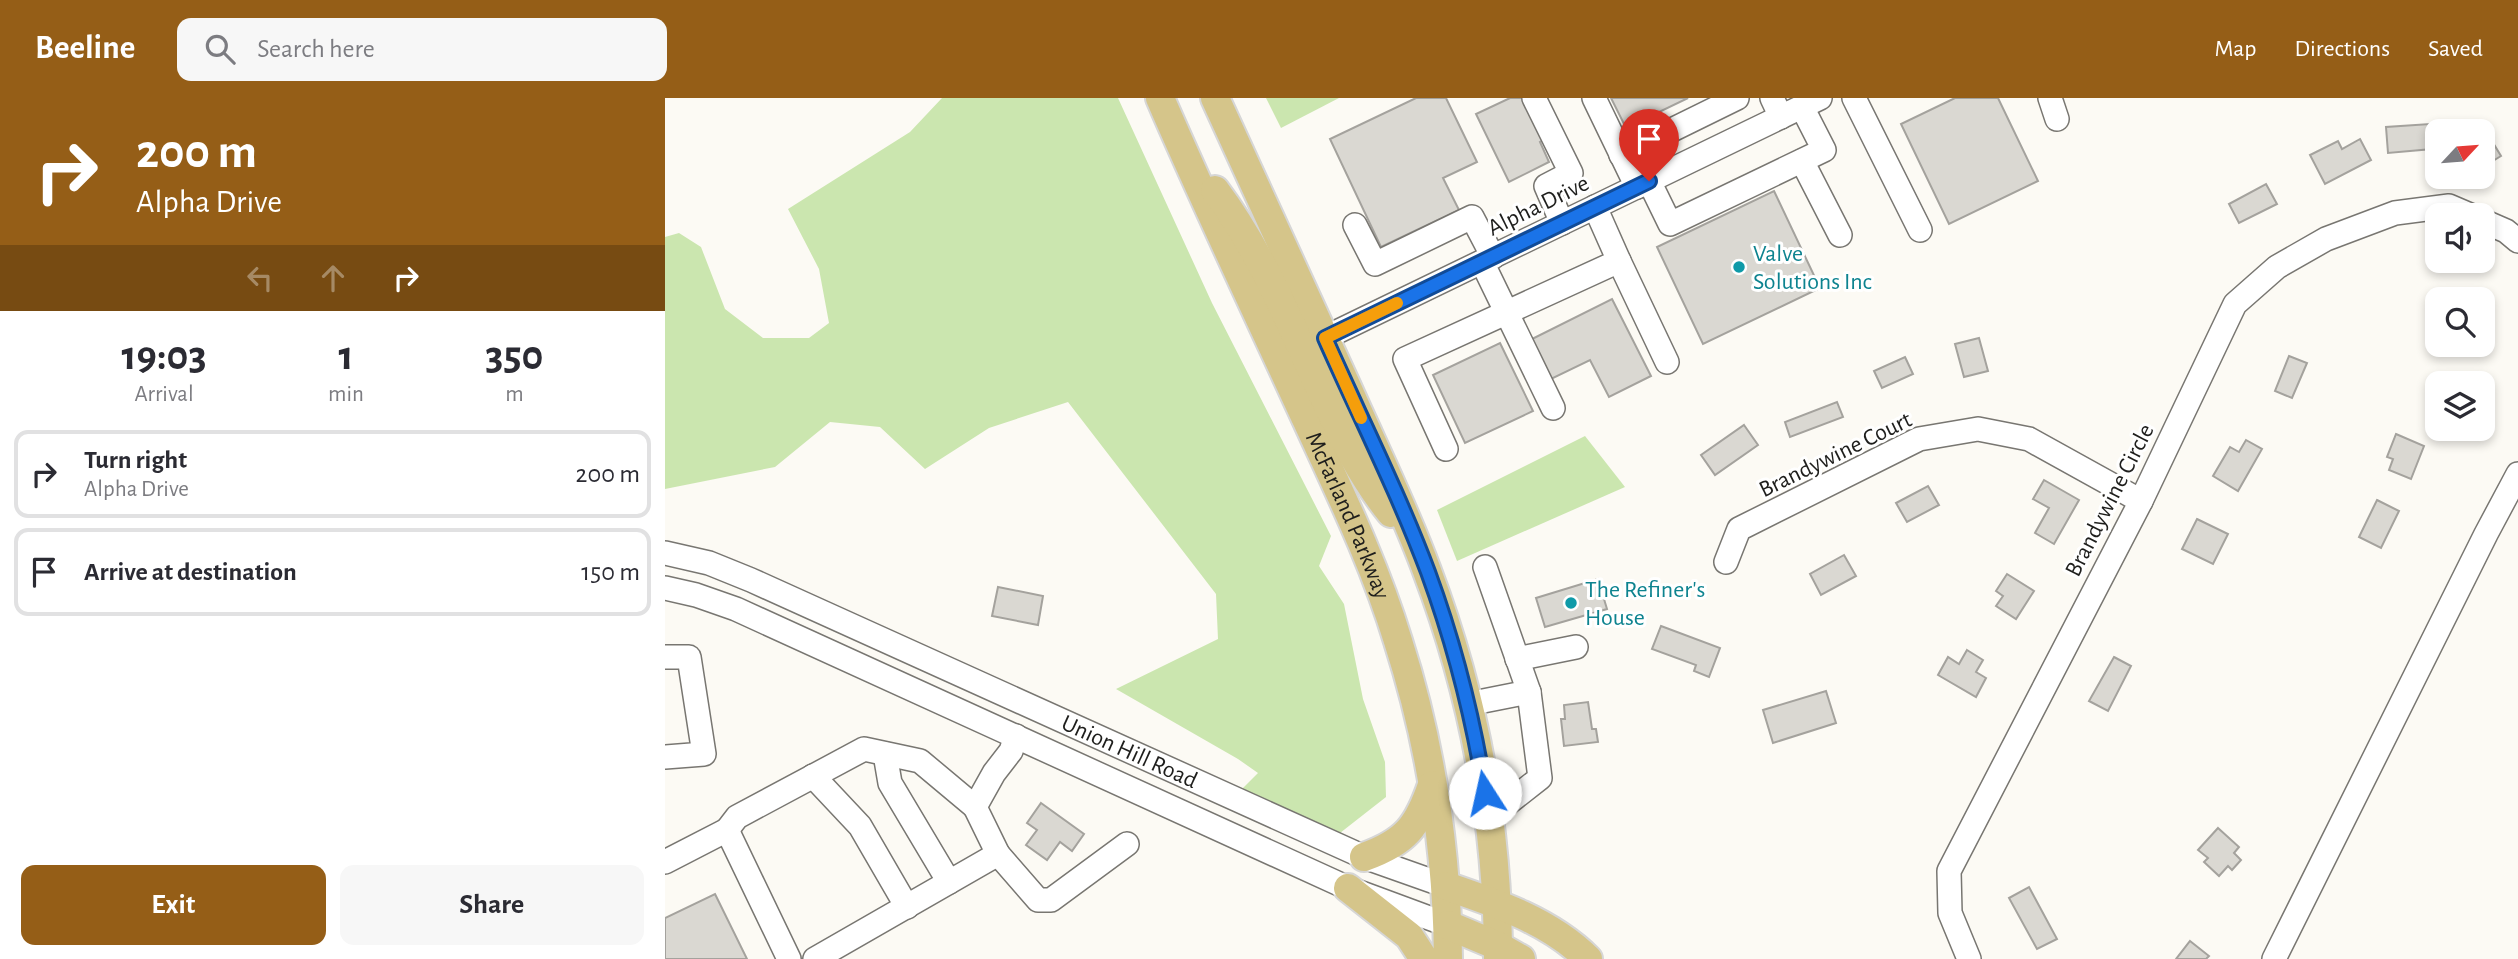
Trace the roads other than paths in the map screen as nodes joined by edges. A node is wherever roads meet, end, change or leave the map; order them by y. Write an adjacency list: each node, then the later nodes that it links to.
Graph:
1 (1160, 98): 23 (main road)
2 (1215, 98): 23 (main road, McFarland Parkway)
3 (1534, 98): 14 (street)
4 (1594, 98): 9 (street)
5 (1737, 98): 9 (street)
6 (1854, 98): 17 (street)
7 (1811, 102): 8 (street, Alpha Drive); 10 (street)
8 (1776, 107): 11 (street, Alpha Drive)
9 (1621, 155): 11 (street)
10 (1802, 161): 11 (street); 18 (street)
11 (1643, 184): 12 (street, Alpha Drive)
12 (1595, 207): 14 (street, Alpha Drive); 21 (street)
13 (2425, 209): 28 (street, Brandywine Circle)
14 (1562, 223): 20 (street, Alpha Drive)
15 (1355, 225): 20 (street)
16 (2495, 226): 19 (street)
17 (1920, 230)
18 (1840, 235)
19 (2518, 241)
20 (1487, 259): 22 (street); 23 (street, Alpha Drive)
21 (1619, 261): 22 (street); 24 (street)
22 (1507, 312): 25 (street); 26 (street)
23 (1302, 349): 37 (main road, McFarland Parkway); 42 (main road, McFarland Parkway)
24 (1667, 362)
25 (1553, 408)
26 (1447, 449)
27 (2518, 474): 63 (street)
28 (2141, 500): 30 (street, Brandywine Court); 62 (street, Brandywine Circle)
29 (665, 553): 48 (street, Union Hill Road)
30 (1725, 562)
31 (1485, 567): 35 (street)
32 (665, 588): 38 (street, Union Hill Road)
33 (1576, 647): 35 (street)
34 (665, 657): 40 (street)
35 (1517, 659): 36 (street)
36 (1529, 692): 37 (street); 44 (street)
37 (1468, 704): 44 (main road, McFarland Parkway)
38 (1016, 736): 43 (street); 52 (street, Union Hill Road)
39 (885, 754): 41 (street); 43 (street); 50 (street)
40 (665, 757)
41 (813, 776): 45 (street); 54 (street)
42 (1433, 783): 48 (main road); 51 (main road, McFarland Parkway)
43 (975, 807): 47 (street)
44 (1489, 818): 53 (main road, McFarland Parkway)
45 (727, 830): 49 (street); 57 (street)
46 (1127, 844): 47 (street)
47 (998, 854): 50 (street)
48 (1364, 857): 51 (street, Union Hill Road)
49 (665, 862)
50 (949, 882): 54 (street)
51 (1446, 886): 53 (main road, Union Hill Road); 55 (main road, McFarland Parkway)
52 (1348, 888): 55 (street, Union Hill Road); 59 (main road)
53 (1497, 903): 56 (main road, McFarland Parkway); 61 (main road, Union Hill Road)
54 (907, 906): 58 (street)
55 (1448, 925): 56 (main road, Union Hill Road); 60 (main road, McFarland Parkway)
56 (1506, 955)
57 (789, 959)
58 (815, 959)
59 (1424, 959)
60 (1448, 959)
61 (1588, 959)
62 (1969, 959)
63 (2274, 959)

